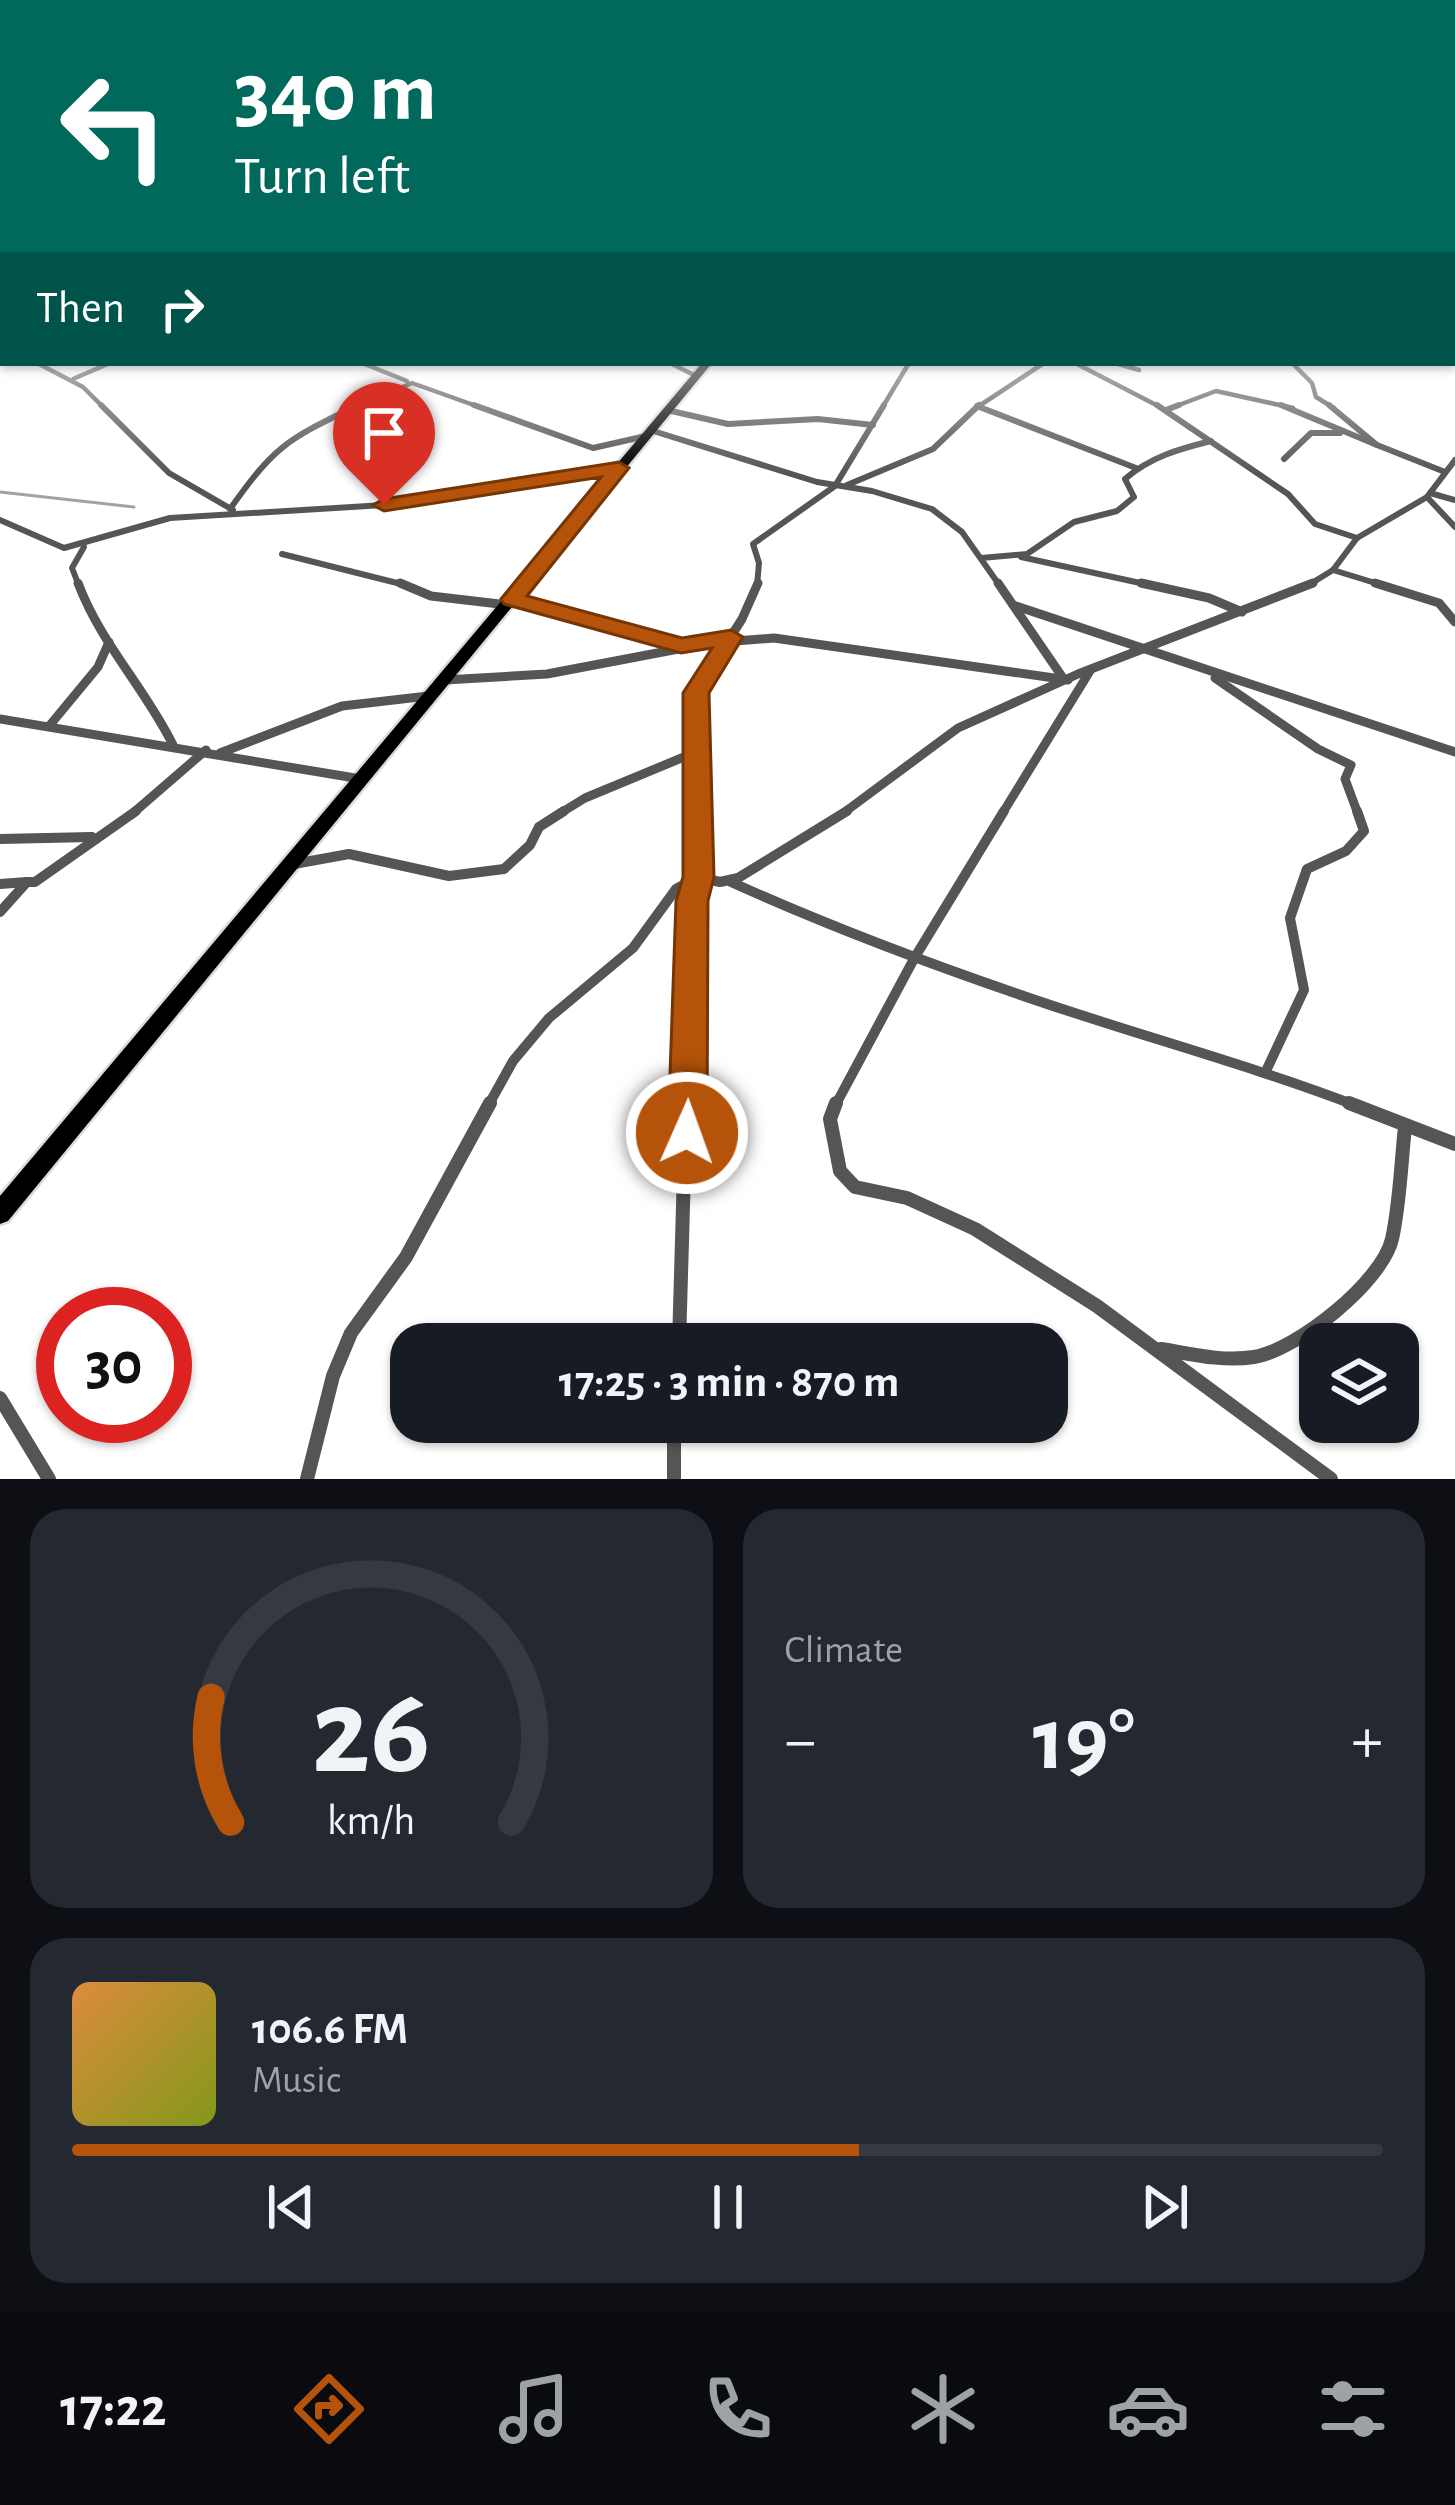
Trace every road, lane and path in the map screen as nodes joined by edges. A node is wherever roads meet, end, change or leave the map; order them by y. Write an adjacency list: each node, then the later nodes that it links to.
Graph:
1 (44, 366): 11 (street)
2 (103, 366): 11 (street)
3 (370, 366): 12 (street)
4 (907, 366): 16 (street)
5 (1039, 366): 13 (street)
6 (1081, 366): 15 (street)
7 (1125, 366): 10 (street)
8 (1295, 366): 20 (street)
9 (701, 370): 14 (main road)
10 (1139, 370)
11 (73, 379): 29 (street)
12 (412, 383): 17 (street); 29 (street)
13 (977, 406): 24 (street); 26 (street)
14 (667, 410): 16 (street); 17 (main road)
15 (1166, 410): 18 (street); 19 (street)
16 (873, 425): 26 (street)
17 (648, 433): 23 (main road); 26 (street)
18 (1351, 436): 20 (street); 21 (street)
19 (1211, 441): 24 (street); 32 (street)
20 (1376, 445): 25 (street)
21 (1284, 459)
22 (1455, 460): 25 (street)
23 (619, 468): 29 (street); 38 (main road)
24 (1136, 468): 35 (street)
25 (1444, 472): 27 (street)
26 (836, 486): 36 (street); 43 (street)
27 (1429, 495): 28 (street); 31 (street); 32 (street)
28 (1455, 500)
29 (234, 511): 33 (street)
30 (0, 520): 33 (street)
31 (1455, 527)
32 (1357, 538): 37 (street)
33 (88, 543): 44 (street)
34 (282, 554): 38 (street)
35 (1016, 556): 36 (street); 41 (street)
36 (981, 558): 39 (street)
37 (1333, 570): 40 (street); 41 (street)
38 (510, 602): 45 (street); 50 (main road)
39 (1013, 605): 46 (street); 49 (street)
40 (1450, 608): 42 (street)
41 (1242, 612): 46 (street)
42 (1455, 622)
43 (731, 637): 45 (street); 49 (street); 56 (street)
44 (110, 641): 53 (street); 54 (street)
45 (681, 646): 50 (street)
46 (1143, 650): 47 (street); 48 (street)
47 (1090, 670): 49 (street); 67 (street)
48 (1203, 670): 57 (street); 68 (street)
49 (1066, 679): 64 (street)
50 (445, 680): 51 (main road)
51 (434, 695): 55 (street); 58 (main road)
52 (0, 719): 53 (street)
53 (50, 725): 54 (street)
54 (173, 745): 55 (street)
55 (211, 752): 58 (street); 59 (street)
56 (696, 752): 61 (street); 62 (street)
57 (1455, 752)
58 (364, 780): 61 (main road)
59 (98, 837): 60 (street); 63 (street)
60 (0, 839)
61 (292, 865): 71 (main road)
62 (698, 877): 64 (street); 72 (street); 77 (street)
63 (27, 882): 65 (street); 66 (street)
64 (731, 882): 67 (street)
65 (0, 884)
66 (0, 912)
67 (915, 957): 68 (street); 73 (street)
68 (1266, 1071): 69 (street)
69 (1406, 1127): 70 (street); 73 (street)
70 (1455, 1144)
71 (0, 1213)
72 (680, 1323)
73 (1155, 1348): 79 (street)
74 (0, 1398): 76 (street)
75 (674, 1443): 78 (street)
76 (49, 1479)
77 (307, 1479)
78 (674, 1479)
79 (1330, 1479)

